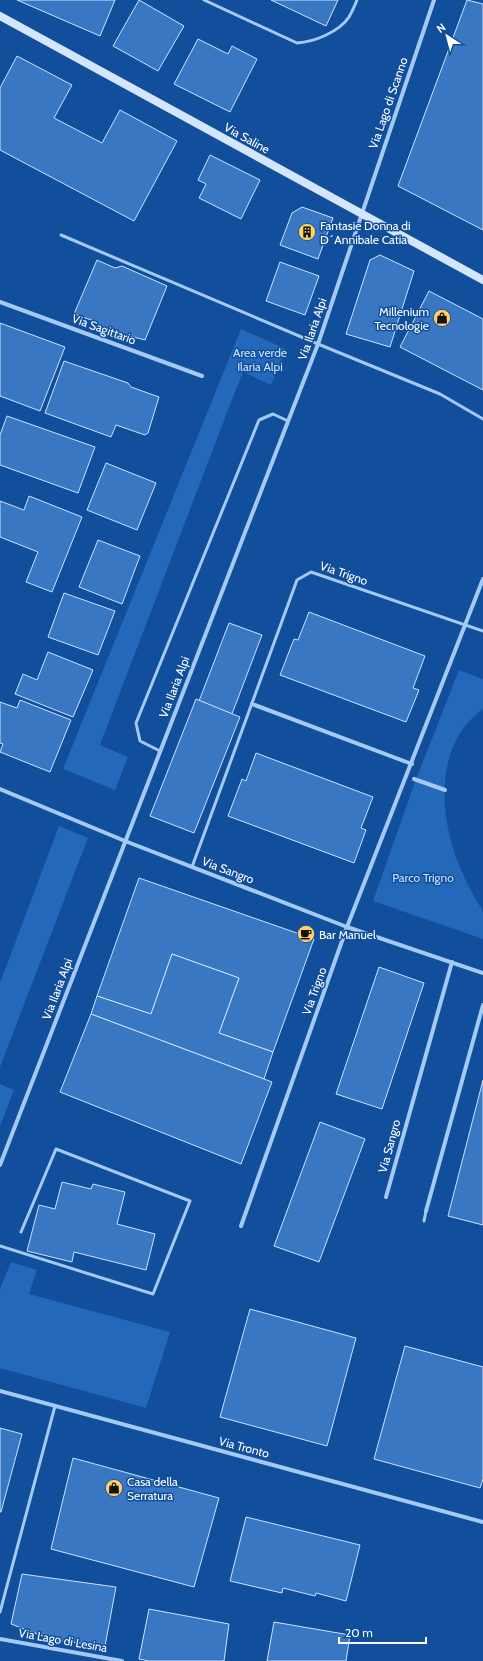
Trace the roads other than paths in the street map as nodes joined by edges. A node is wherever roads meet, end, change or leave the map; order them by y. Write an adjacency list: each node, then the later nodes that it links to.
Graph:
1 (204, 0): 2 (lane)
2 (357, 0)
3 (434, 0): 7 (street, Via Lago di Scanno)
4 (0, 16): 6 (street, Via Saline)
5 (0, 22): 6 (street)
6 (10, 22): 7 (street, Via Saline)
7 (361, 213): 9 (street, Via Saline); 11 (street, Via Ilaria Alpi)
8 (61, 235): 11 (lane)
9 (483, 280)
10 (0, 302): 12 (street, Via Sagittario)
11 (318, 344): 13 (lane); 14 (street, Via Ilaria Alpi)
12 (202, 376)
13 (483, 419)
14 (288, 421): 19 (street, Via Ilaria Alpi); 19 (lane)
15 (483, 579): 16 (street, Via Trigno)
16 (465, 626): 17 (lane); 18 (lane, Via Trigno); 20 (street, Via Trigno)
17 (483, 632)
18 (252, 704): 20 (street); 25 (lane, Via Trigno)
19 (160, 751): 24 (street, Via Ilaria Alpi)
20 (412, 764): 26 (street, Via Trigno)
21 (414, 779): 23 (street)
22 (0, 789): 24 (street, Via Sangro)
23 (445, 790)
24 (126, 841): 25 (street, Via Sangro); 30 (street, Via Ilaria Alpi)
25 (192, 867): 26 (street, Via Sangro)
26 (347, 927): 27 (street, Via Sangro); 34 (street, Via Trigno)
27 (452, 962): 28 (street, Via Sangro); 31 (street, Via Sangro)
28 (483, 973)
29 (483, 1005): 32 (street)
30 (0, 1165)
31 (386, 1197)
32 (426, 1212): 33 (lane)
33 (424, 1221)
34 (241, 1226)
35 (21, 1232): 36 (lane)
36 (0, 1246)
37 (0, 1391): 38 (street, Via Tronto)
38 (55, 1406): 39 (street, Via Tronto); 40 (lane)
39 (483, 1522)
40 (0, 1612)
41 (0, 1639): 42 (street, Via Lago di Lesina)
42 (122, 1661)

